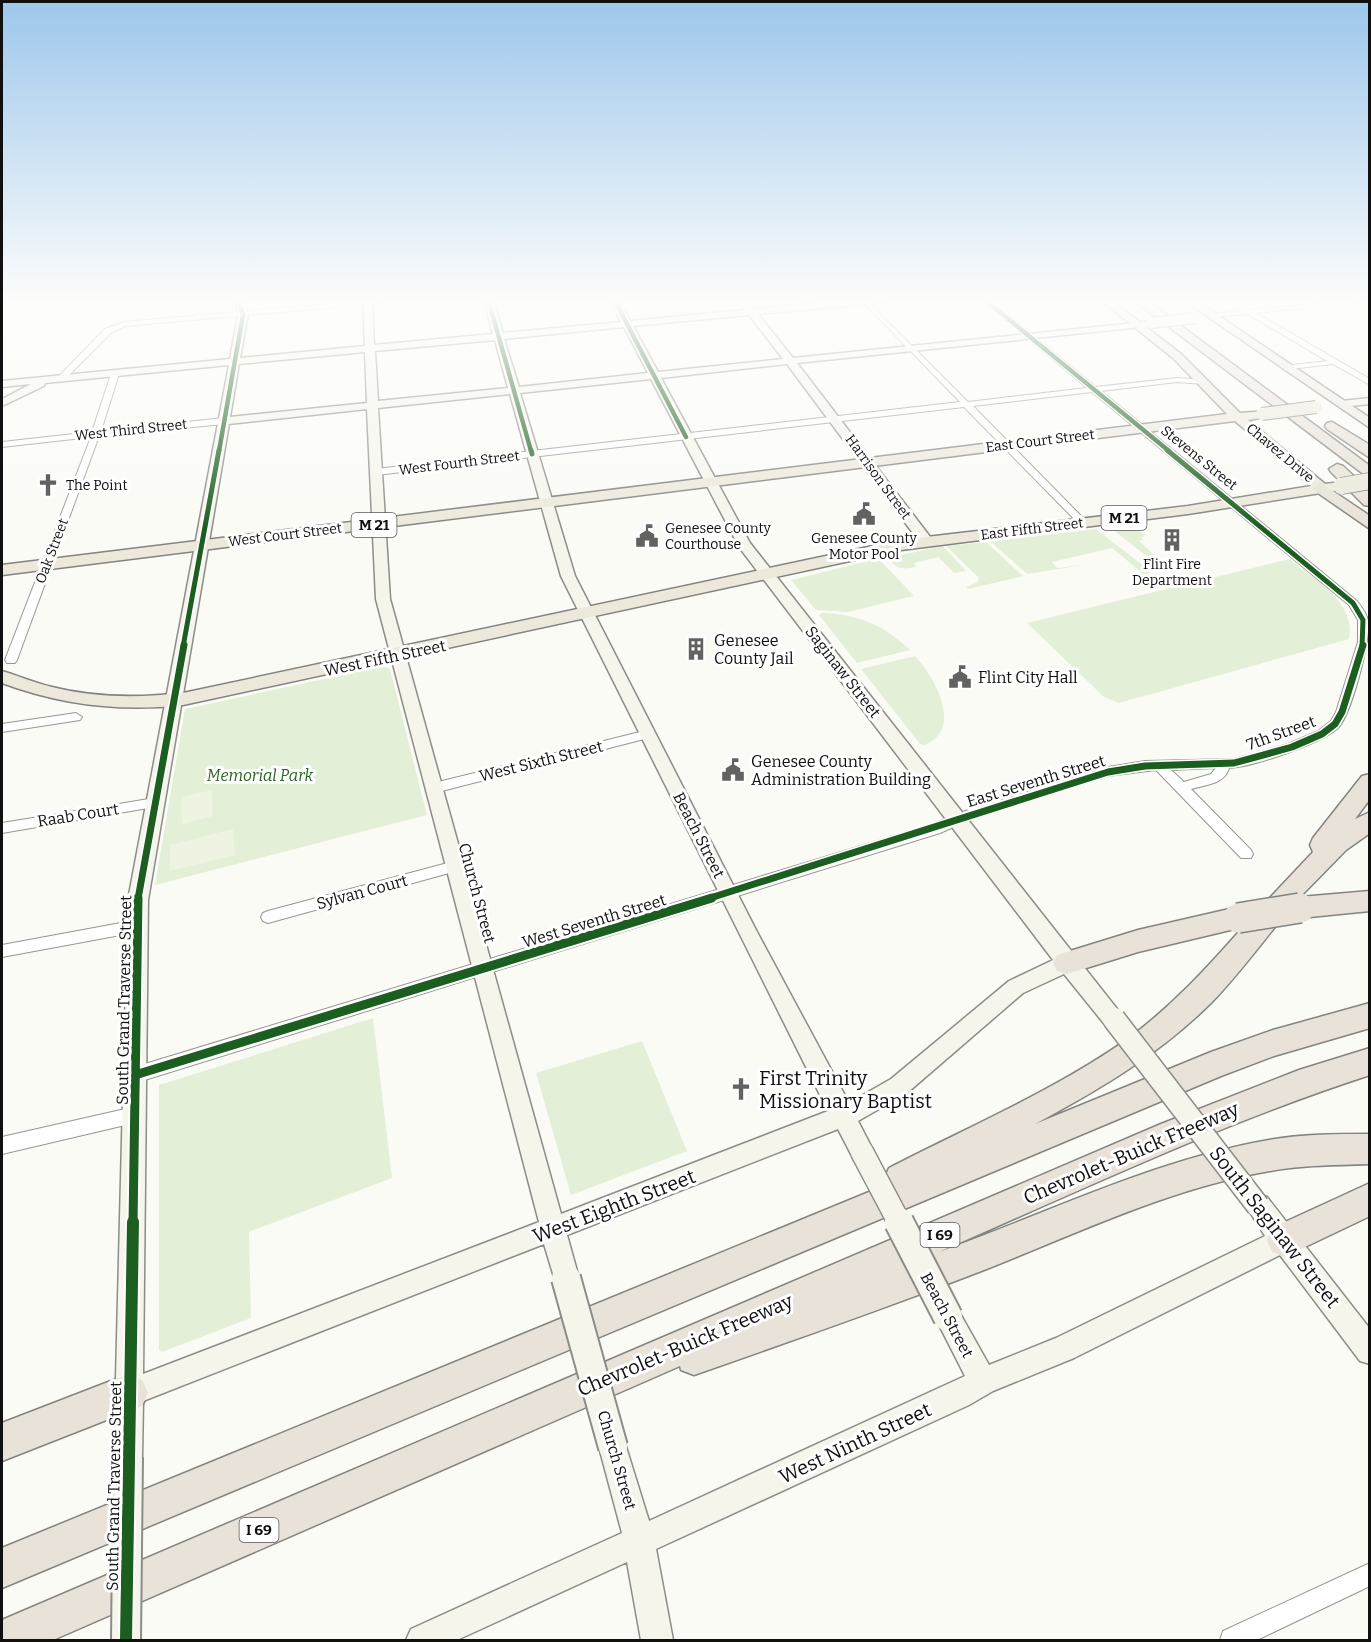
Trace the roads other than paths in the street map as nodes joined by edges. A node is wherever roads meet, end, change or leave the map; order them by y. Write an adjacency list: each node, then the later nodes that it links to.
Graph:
1 (654, 375): 35 (street, Saginaw Street)
2 (63, 376): 18 (street)
3 (97, 376): 18 (street)
4 (114, 376): 34 (street, Oak Street)
5 (232, 376): 31 (street, South Grand Traverse Street)
6 (371, 376): 28 (street, Church Street)
7 (510, 376): 22 (street, Beach Street)
8 (648, 376): 22 (street, West Third Street)
9 (801, 376): 30 (street, Harrison Street)
10 (939, 376): 26 (street)
11 (1077, 376): 23 (street, Stevens Street)
12 (1197, 376): 20 (main road, Chavez Drive)
13 (1229, 376): 47 (highway)
14 (1240, 376): 43 (highway)
15 (1256, 376): 40 (highway)
16 (1260, 376): 38 (highway)
17 (1299, 376): 27 (main road)
18 (60, 379): 19 (street)
19 (42, 381): 21 (street); 25 (street)
20 (1204, 382): 23 (street, West Fourth Street); 29 (main road, Chavez Drive)
21 (2, 384)
22 (514, 390): 28 (street, West Third Street); 39 (street, Beach Street)
23 (1095, 390): 26 (street, West Fourth Street); 33 (street, Stevens Street)
24 (1370, 401): 27 (street, East Court Street)
25 (2, 403)
26 (967, 404): 30 (street, West Fourth Street); 37 (street)
27 (1341, 404): 29 (main road, East Court Street / M 21, bridge); 32 (main road)
28 (372, 405): 31 (street, West Third Street); 42 (street, Church Street)
29 (1237, 417): 33 (main road, East Court Street / M 21); 46 (main road, Chavez Drive)
30 (835, 419): 35 (street, West Fourth Street); 41 (street, Harrison Street)
31 (224, 421): 34 (street, West Third Street); 54 (street, South Grand Traverse Street)
32 (1370, 424)
33 (1142, 429): 37 (main road, East Court Street / M 21); 49 (street, Stevens Street)
34 (96, 434): 36 (street, West Third Street); 55 (street, Oak Street)
35 (686, 437): 39 (street, West Fourth Street); 45 (street, Saginaw Street)
36 (2, 444)
37 (1007, 445): 41 (main road, East Court Street / M 21); 50 (street)
38 (1370, 453)
39 (532, 454): 42 (street, West Fourth Street); 48 (street, Beach Street)
40 (1370, 462)
41 (868, 463): 45 (main road, East Court Street / M 21); 53 (street, Harrison Street)
42 (376, 472): 51 (street, Church Street)
43 (1370, 474)
44 (1370, 481): 46 (main road, East Fifth Street, bridge)
45 (710, 483): 48 (main road, West Court Street / M 21); 57 (street, Saginaw Street)
46 (1321, 488): 49 (main road, East Fifth Street / M 21); 52 (highway)
47 (1370, 501)
48 (546, 503): 51 (main road, West Court Street / M 21); 58 (street, Beach Street)
49 (1233, 503): 50 (main road, East Fifth Street / M 21); 59 (street, Stevens Street)
50 (1083, 523): 53 (main road, East Fifth Street / M 21)
51 (378, 524): 54 (main road, West Court Street / M 21); 61 (street, Church Street)
52 (1370, 524)
53 (926, 541): 57 (main road, East Fifth Street / M 21)
54 (201, 546): 55 (main road, West Court Street / M 21); 63 (street, South Grand Traverse Street)
55 (47, 564): 56 (main road, West Court Street / M 21); 60 (street, Oak Street)
56 (2, 570)
57 (767, 574): 58 (main road, West Fifth Street / M 21); 73 (street, Saginaw Street)
58 (587, 614): 61 (main road, West Fifth Street / M 21); 66 (street, Beach Street)
59 (1363, 620): 67 (street, 7th Street)
60 (2, 650)
61 (398, 655): 63 (main road, West Fifth Street / M 21); 70 (street, Church Street)
62 (2, 677): 63 (main road, West Fifth Street / M 21)
63 (173, 701): 72 (street, South Grand Traverse Street)
64 (76, 717): 65 (street)
65 (2, 728)
66 (648, 734): 70 (street, West Sixth Street); 78 (street, Beach Street)
67 (1224, 764): 68 (street, 7th Street); 71 (street, 7th Street)
68 (1160, 766): 71 (street); 73 (street, East Seventh Street)
69 (1370, 782): 80 (highway)
70 (434, 788): 77 (street, Church Street)
71 (1180, 788): 76 (street)
72 (155, 803): 75 (street, Raab Court); 82 (street, South Grand Traverse Street)
73 (957, 821): 78 (street, West Seventh Street); 84 (street, Saginaw Street)
74 (1370, 821): 80 (highway)
75 (2, 828)
76 (1246, 854)
77 (455, 866): 81 (street, Sylvan Court); 85 (street, Church Street)
78 (729, 893): 85 (street, West Seventh Street); 91 (street, Beach Street)
79 (1370, 901): 80 (highway)
80 (1292, 902): 84 (highway, bridge); 97 (highway)
81 (268, 917)
82 (137, 926): 83 (street); 89 (street, South Grand Traverse Street)
83 (2, 951)
84 (1067, 963): 87 (street, Saginaw Street); 91 (street, West Eighth Street)
85 (483, 969): 89 (street, West Seventh Street); 95 (street, Church Street)
86 (1370, 1015): 97 (highway)
87 (1114, 1019): 96 (street, South Saginaw Street, bridge)
88 (1370, 1061): 101 (highway, Chevrolet-Buick Freeway / I 69)
89 (135, 1075): 90 (street, South Grand Traverse Street)
90 (134, 1115): 92 (street); 100 (street, South Grand Traverse Street)
91 (844, 1117): 95 (street, West Eighth Street); 99 (street, Beach Street, bridge)
92 (2, 1146)
93 (1370, 1149): 101 (highway)
94 (1370, 1199): 96 (highway)
95 (554, 1229): 100 (street, West Eighth Street); 103 (street, Church Street, bridge)
96 (1284, 1240): 98 (street, South Saginaw Street); 99 (street, West Ninth Street)
97 (779, 1244): 104 (highway)
98 (1370, 1351)
99 (983, 1381): 103 (street, West Ninth Street)
100 (129, 1393): 102 (highway); 107 (street, South Grand Traverse Street, bridge)
101 (513, 1419): 106 (highway, Chevrolet-Buick Freeway / I 69)
102 (2, 1442)
103 (639, 1541): 108 (street, West Ninth Street); 109 (street, Church Street)
104 (2, 1568)
105 (1370, 1574): 110 (street)
106 (5, 1641)
107 (126, 1641)
108 (422, 1641)
109 (657, 1641)
110 (1232, 1641)

